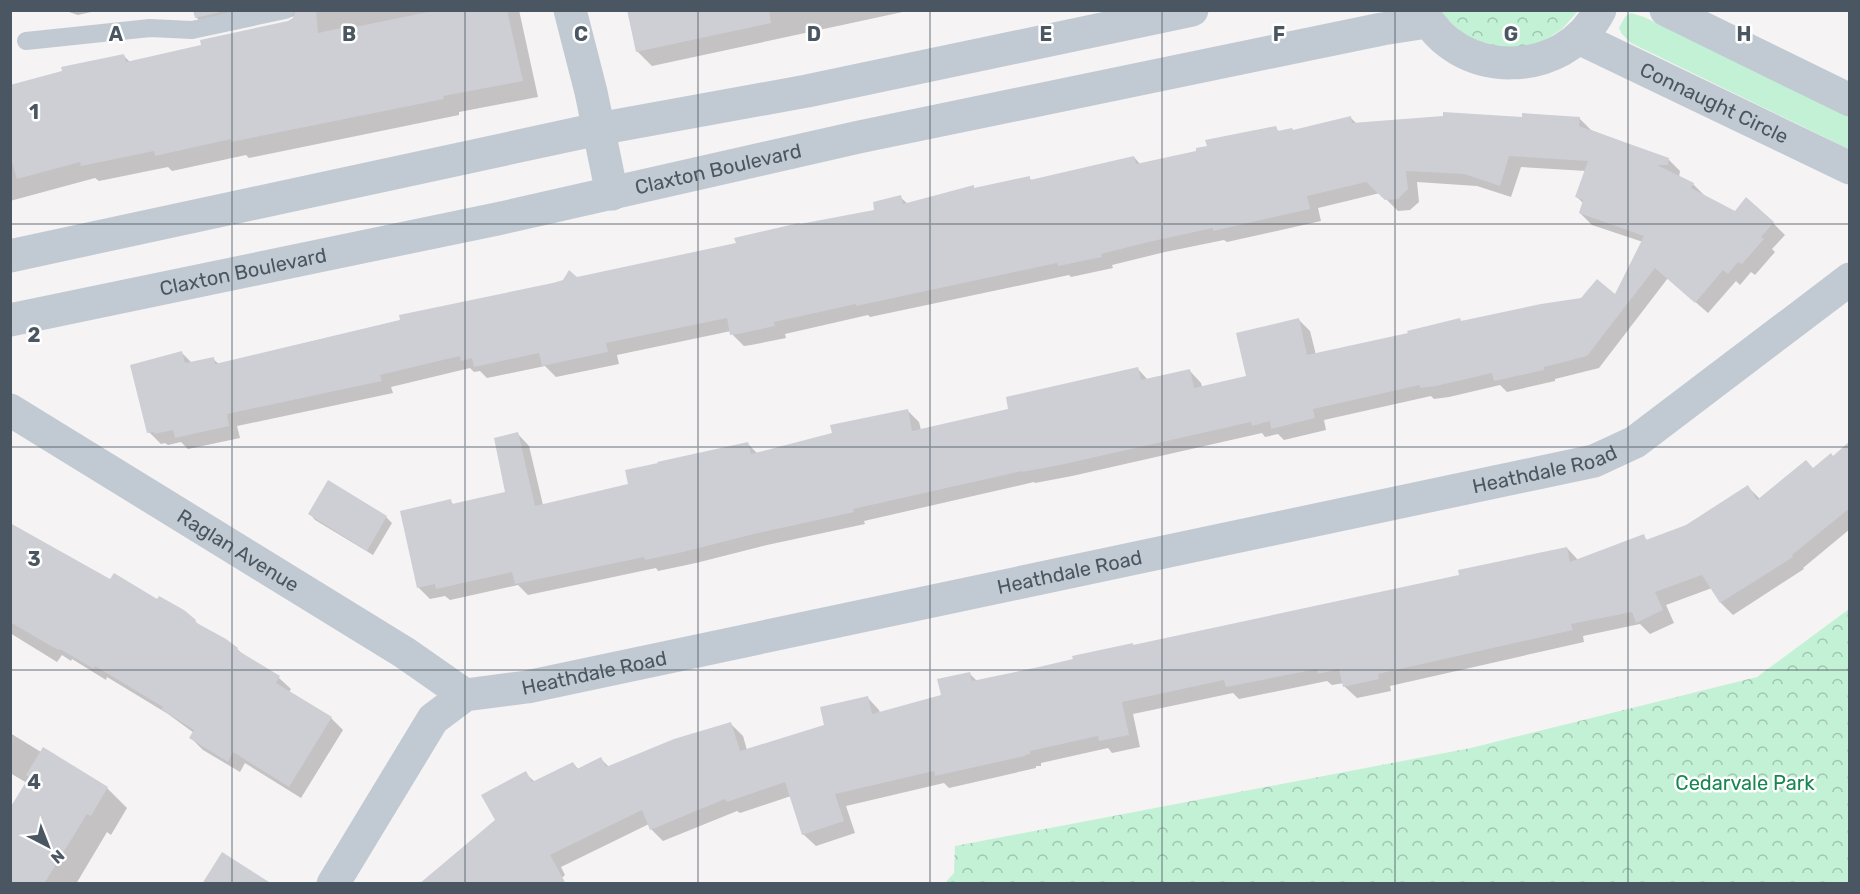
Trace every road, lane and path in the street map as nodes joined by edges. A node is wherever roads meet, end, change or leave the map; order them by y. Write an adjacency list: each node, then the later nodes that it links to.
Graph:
1 (285, 10): 8 (lane)
2 (570, 10): 10 (street)
3 (1192, 10): 10 (street)
4 (1600, 10): 7 (street)
5 (1666, 10): 9 (street)
6 (1425, 16): 7 (street); 12 (street, Claxton Boulevard)
7 (1579, 38): 11 (street, Connaught Circle)
8 (26, 41)
9 (1850, 100)
10 (598, 129): 12 (street); 13 (street)
11 (1850, 168)
12 (612, 194): 15 (street, Claxton Boulevard)
13 (10, 256)
14 (1850, 279): 17 (street, Heathdale Road)
15 (10, 320)
16 (10, 410): 17 (street, Raglan Avenue)
17 (465, 694): 18 (street)
18 (333, 884)

